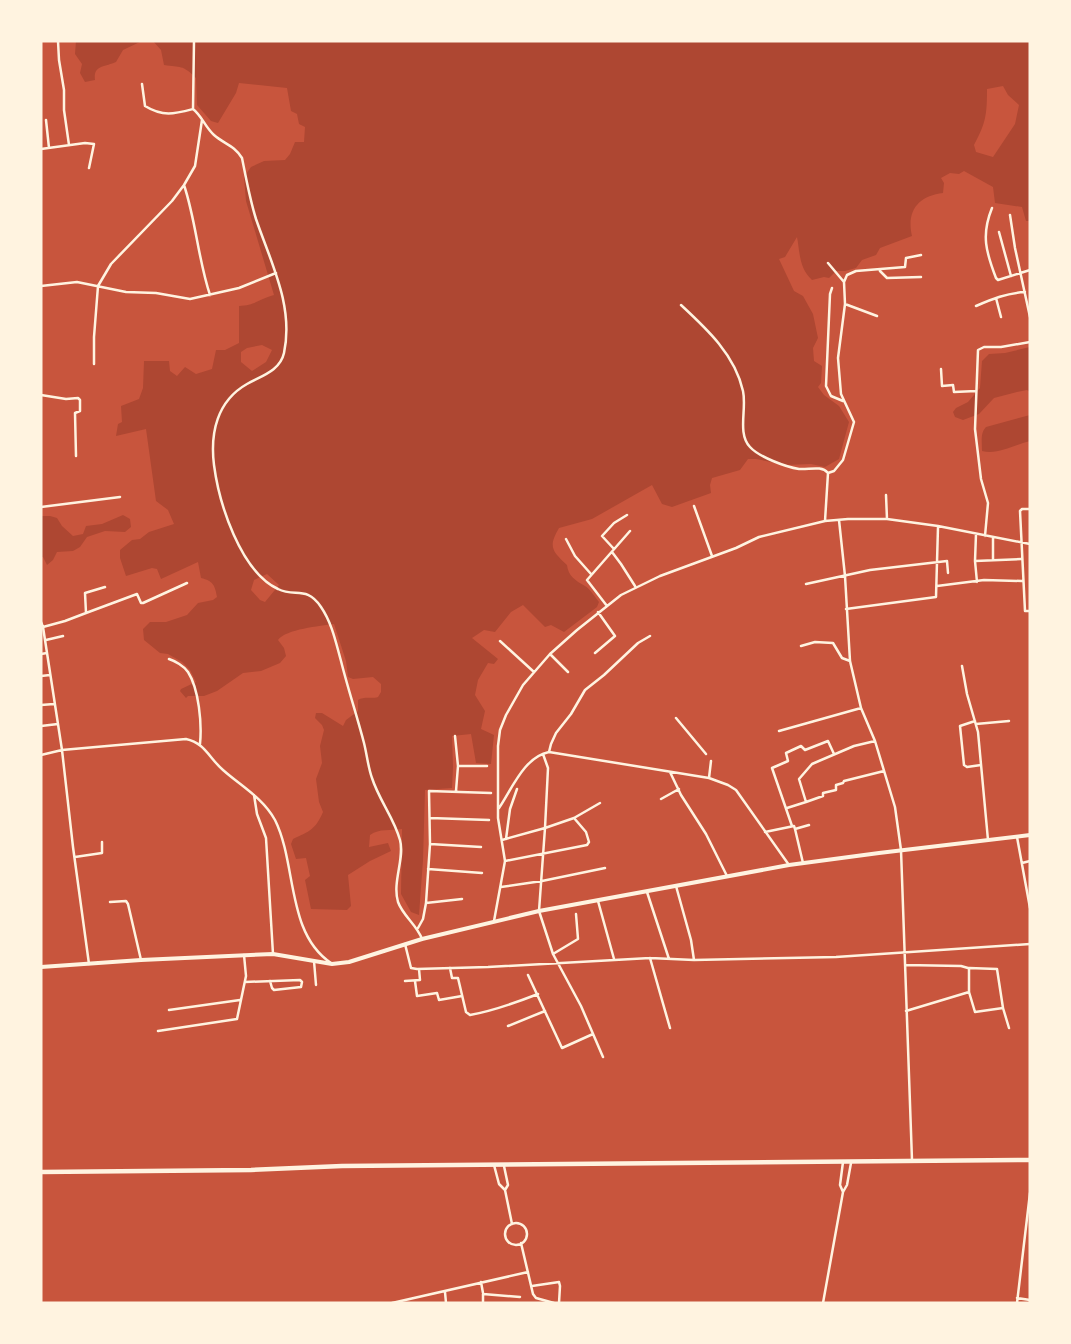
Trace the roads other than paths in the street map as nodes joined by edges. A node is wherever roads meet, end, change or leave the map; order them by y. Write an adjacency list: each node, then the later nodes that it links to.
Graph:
1 (58, 41): 7 (street)
2 (194, 41): 4 (street)
3 (142, 84): 4 (street)
4 (193, 109): 6 (street)
5 (46, 120): 8 (street)
6 (202, 120): 11 (street); 20 (street)
7 (69, 145): 8 (street); 10 (street)
8 (49, 148): 9 (street)
9 (41, 149)
10 (89, 168)
11 (184, 185): 25 (street); 28 (street)
12 (992, 208): 22 (street)
13 (1010, 215): 19 (street)
14 (999, 232): 22 (street)
15 (921, 255): 17 (street)
16 (828, 263): 23 (street)
17 (878, 270): 21 (street); 23 (street)
18 (1030, 270): 19 (street)
19 (1021, 272): 22 (street); 27 (street)
20 (276, 273): 28 (street); 174 (street)
21 (921, 276)
22 (1011, 276)
23 (844, 282): 30 (street)
24 (41, 286): 25 (street)
25 (98, 286): 28 (street); 37 (street)
26 (832, 288): 41 (street)
27 (1025, 292): 29 (street); 35 (street)
28 (210, 295)
29 (996, 298): 32 (street); 34 (street)
30 (845, 304): 33 (street); 41 (street)
31 (681, 305): 43 (street)
32 (976, 306)
33 (877, 316)
34 (1001, 317)
35 (1030, 317)
36 (1030, 342): 39 (street)
37 (94, 364)
38 (941, 369): 39 (street)
39 (976, 391): 56 (street)
40 (41, 395): 42 (street)
41 (844, 401): 43 (street)
42 (76, 456)
43 (828, 473): 52 (street)
44 (886, 495): 50 (street)
45 (120, 497): 47 (street)
46 (694, 506): 62 (street)
47 (41, 507)
48 (1030, 509): 59 (street)
49 (627, 515): 61 (street)
50 (887, 519): 51 (street); 53 (street)
51 (839, 520): 52 (street); 69 (street)
52 (825, 521): 62 (street)
53 (938, 526): 55 (street); 66 (street)
54 (630, 531): 61 (street)
55 (976, 534): 56 (street); 65 (street)
56 (985, 536): 57 (street)
57 (993, 538): 59 (street); 64 (street)
58 (566, 540): 68 (street)
59 (1020, 542): 60 (street); 63 (street)
60 (1030, 544)
61 (613, 551): 68 (street); 74 (street)
62 (712, 556): 74 (street)
63 (1021, 559): 64 (street); 70 (street)
64 (993, 560): 65 (street)
65 (975, 562): 71 (street)
66 (937, 563): 67 (street); 69 (street); 75 (street)
67 (948, 573)
68 (591, 574): 77 (street)
69 (845, 576): 73 (street); 78 (street)
70 (1022, 581): 71 (street); 79 (street)
71 (977, 582): 75 (street)
72 (187, 583): 81 (street)
73 (806, 584)
74 (635, 586): 77 (street)
75 (937, 586): 78 (street)
76 (105, 587): 81 (street)
77 (607, 606): 80 (street)
78 (846, 609): 94 (street)
79 (1030, 611)
80 (598, 612): 90 (street); 92 (street)
81 (86, 613): 83 (street)
82 (41, 622): 83 (street)
83 (44, 626): 86 (street)
84 (63, 636): 86 (street)
85 (650, 636): 113 (street)
86 (46, 640): 89 (street)
87 (500, 641): 96 (street)
88 (801, 646): 94 (street)
89 (48, 653): 91 (street); 98 (street)
90 (595, 653)
91 (41, 654)
92 (550, 654): 96 (street); 97 (street)
93 (169, 659): 111 (street)
94 (850, 661): 102 (street)
95 (962, 666): 105 (street)
96 (534, 672): 134 (street)
97 (568, 672)
98 (50, 675): 99 (street); 100 (street)
99 (41, 676)
100 (54, 704): 101 (street); 106 (street)
101 (41, 705)
102 (861, 708): 108 (street); 110 (street)
103 (676, 718): 115 (street)
104 (1009, 721): 105 (street)
105 (976, 723): 119 (street); 119 (street)
106 (58, 724): 107 (street); 112 (street)
107 (41, 726)
108 (779, 731)
109 (455, 736): 120 (street)
110 (875, 742): 116 (street); 123 (street)
111 (200, 744): 112 (street); 129 (street)
112 (62, 752): 117 (street); 152 (street)
113 (549, 752): 114 (street); 122 (street)
114 (543, 754): 134 (street); 140 (street)
115 (706, 754)
116 (834, 754): 131 (street); 133 (street)
117 (41, 755)
118 (711, 760): 124 (street)
119 (981, 765): 146 (street)
120 (458, 766): 121 (street); 127 (street)
121 (487, 766)
122 (669, 771): 124 (street); 125 (street)
123 (884, 771): 131 (street); 150 (street)
124 (709, 778): 142 (street)
125 (679, 789): 130 (street); 161 (street)
126 (517, 790): 145 (street)
127 (456, 792): 128 (street); 135 (street)
128 (491, 793)
129 (254, 794): 179 (street); 190 (street)
130 (661, 799)
131 (806, 802): 133 (street)
132 (600, 803): 136 (street)
133 (787, 808): 139 (street)
134 (499, 809): 145 (street)
135 (430, 818): 137 (street); 148 (street)
136 (574, 818): 140 (street); 151 (street)
137 (489, 820)
138 (809, 825): 141 (street)
139 (792, 826): 141 (street); 142 (street)
140 (546, 828): 145 (street); 151 (street)
141 (795, 829): 155 (street)
142 (765, 832): 157 (street)
143 (1030, 835): 144 (main road)
144 (1017, 837): 146 (main road); 156 (street)
145 (504, 839): 153 (street)
146 (988, 840): 150 (main road)
147 (102, 842): 152 (street)
148 (430, 844): 149 (street); 159 (street)
149 (481, 847)
150 (901, 850): 155 (main road); 178 (street)
151 (545, 854): 153 (street); 162 (street)
152 (74, 858): 189 (street)
153 (505, 861): 164 (street)
154 (1030, 861): 156 (street)
155 (803, 863): 157 (main road)
156 (1022, 863): 170 (street)
157 (789, 865): 161 (main road)
158 (605, 868): 162 (street)
159 (428, 869): 160 (street); 169 (street)
160 (482, 873)
161 (728, 878): 163 (main road)
162 (542, 881): 164 (street); 171 (street)
163 (676, 886): 165 (main road); 186 (street)
164 (500, 887): 173 (street)
165 (647, 892): 167 (main road); 184 (street)
166 (462, 899): 169 (street)
167 (598, 901): 171 (main road); 183 (street)
168 (110, 902): 185 (street)
169 (426, 903): 174 (street)
170 (1030, 908)
171 (539, 911): 173 (main road); 180 (street)
172 (576, 914): 180 (street)
173 (494, 921): 175 (main road)
174 (418, 928): 175 (street)
175 (422, 939): 176 (main road)
176 (406, 944): 190 (main road); 195 (street)
177 (1030, 944): 178 (street)
178 (904, 952): 186 (street); 191 (street)
179 (273, 954): 181 (main road); 187 (main road)
180 (554, 954): 188 (street)
181 (244, 955): 185 (main road); 200 (street)
182 (650, 958): 183 (street); 184 (street); 211 (street)
183 (614, 959): 188 (street)
184 (669, 959): 186 (street)
185 (140, 960): 189 (main road)
186 (694, 960)
187 (314, 961): 190 (main road); 201 (street)
188 (558, 963): 193 (street); 214 (street)
189 (89, 964): 192 (main road)
190 (332, 964)
191 (905, 966): 194 (street); 209 (street)
192 (41, 968)
193 (450, 968): 195 (street); 204 (street)
194 (969, 968): 202 (street); 206 (street)
195 (419, 969): 199 (street)
196 (528, 975): 203 (street)
197 (270, 981): 197 (street); 200 (street)
198 (405, 981): 199 (street)
199 (415, 981): 204 (street)
200 (245, 982): 205 (street)
201 (316, 985)
202 (969, 992): 206 (street); 209 (street)
203 (538, 994): 204 (street); 208 (street)
204 (462, 996)
205 (240, 1000): 207 (street); 213 (street)
206 (1003, 1008): 212 (street)
207 (169, 1010)
208 (545, 1011): 210 (street); 214 (street)
209 (906, 1011): 219 (street)
210 (508, 1026)
211 (670, 1028)
212 (1009, 1028)
213 (158, 1031)
214 (593, 1034): 215 (street)
215 (603, 1057)
216 (1030, 1160): 219 (main road)
217 (843, 1161): 218 (main road); 221 (main road); 224 (street)
218 (851, 1161): 219 (main road); 224 (street)
219 (912, 1161)
220 (494, 1166): 221 (main road); 222 (main road); 223 (street)
221 (504, 1166): 223 (street)
222 (41, 1172)
223 (505, 1190): 226 (street)
224 (843, 1192): 243 (street)
225 (1030, 1193): 234 (street)
226 (512, 1224): 227 (street); 227 (street)
227 (521, 1243): 228 (street)
228 (528, 1272): 229 (street); 230 (street)
229 (481, 1282): 231 (street); 232 (street)
230 (531, 1286): 237 (street); 242 (street)
231 (445, 1292): 236 (street); 239 (street)
232 (483, 1294): 233 (street); 240 (street)
233 (520, 1297)
234 (1017, 1298): 235 (street); 244 (street)
235 (1030, 1300)
236 (409, 1301): 238 (street)
237 (547, 1302): 241 (street)
238 (392, 1303)
239 (446, 1303)
240 (483, 1303)
241 (554, 1303)
242 (559, 1303)
243 (823, 1303)
244 (1017, 1303)

